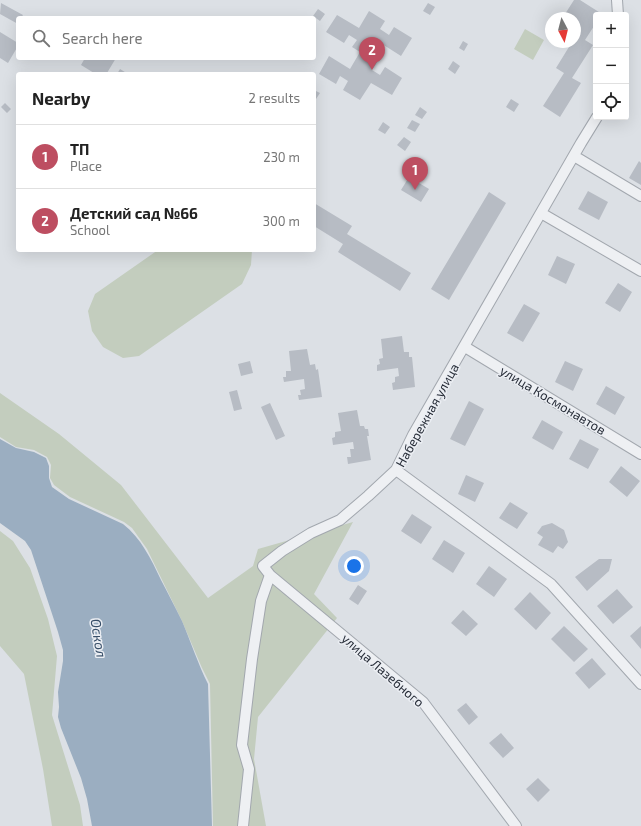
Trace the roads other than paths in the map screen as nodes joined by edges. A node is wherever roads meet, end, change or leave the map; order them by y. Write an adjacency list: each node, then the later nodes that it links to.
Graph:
1 (617, 0): 2 (street)
2 (618, 12)
3 (595, 120): 4 (street, Набережная улица)
4 (574, 156): 5 (street); 6 (street, Набережная улица)
5 (641, 196)
6 (541, 213): 7 (street); 8 (street, Набережная улица)
7 (641, 271)
8 (464, 347): 9 (street, улица Космонавтов); 10 (street, Набережная улица)
9 (641, 454)
10 (396, 470): 11 (street, улица Лазебного); 12 (street, Набережная улица)
11 (270, 575): 13 (street); 14 (street, улица Лазебного)
12 (641, 684)
13 (243, 826)
14 (516, 826)

